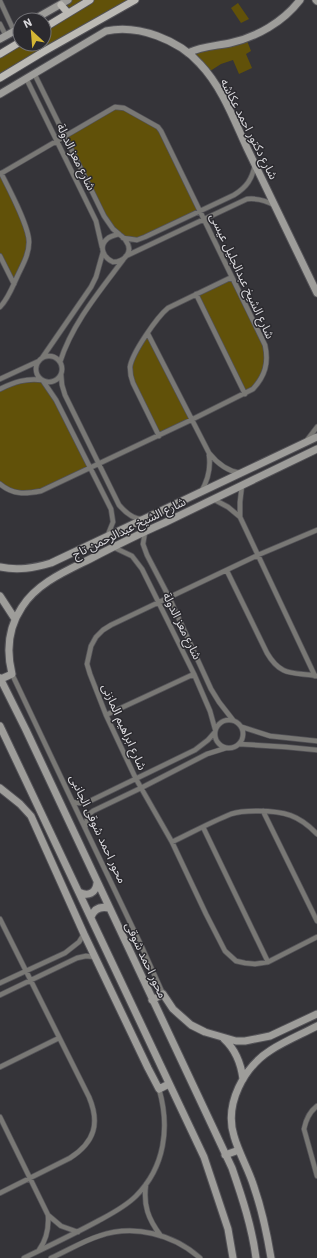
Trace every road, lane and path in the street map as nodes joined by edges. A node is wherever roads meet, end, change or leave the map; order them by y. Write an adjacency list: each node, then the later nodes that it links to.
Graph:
1 (68, 0): 6 (street)
2 (90, 0): 8 (main road)
3 (135, 0): 18 (main road)
4 (300, 0): 15 (street)
5 (0, 1): 9 (street)
6 (61, 5): 7 (street); 8 (main road)
7 (48, 12)
8 (68, 14): 10 (main road)
9 (12, 21)
10 (52, 23)
11 (0, 24): 13 (street)
12 (12, 32): 13 (street)
13 (3, 37)
14 (12, 47): 16 (main road)
15 (188, 53): 17 (street, شارع دكتور احمد عكاشه); 23 (street, شارع دكتور احمد عكاشه)
16 (0, 54)
17 (34, 73): 19 (street); 21 (street, شارع معز الدولة)
18 (0, 78)
19 (26, 78): 20 (street); 22 (street, شارع معز الدولة)
20 (0, 94)
21 (65, 136): 22 (street, شارع الشيخ عبدالجليل عيسى); 26 (street, شارع الشيخ عبدالجليل عيسى); 28 (street, شارع معز الدولة)
22 (57, 140): 24 (street, شارع الشيخ عبدالجليل عيسى); 30 (street, شارع معز الدولة)
23 (256, 165): 25 (street, شارع دكتور احمد عكاشه); 26 (street)
24 (1, 173): 34 (street)
25 (275, 206): 27 (street); 35 (street, شارع دكتور احمد عكاشه)
26 (200, 211): 27 (street, شارع الشيخ عبدالجليل عيسى); 29 (street)
27 (204, 219): 32 (street); 33 (street, شارع الشيخ عبدالجليل عيسى)
28 (119, 234): 29 (street); 30 (street)
29 (123, 238): 32 (street)
30 (102, 249): 32 (street); 39 (street, شارع معز الدولة)
31 (0, 256): 34 (street)
32 (124, 258): 40 (street)
33 (232, 277): 36 (street); 45 (street, شارع الشيخ عبدالجليل عيسى)
34 (14, 284): 37 (street)
35 (317, 293)
36 (196, 294): 38 (street); 45 (street)
37 (0, 307)
38 (148, 334): 46 (street); 48 (street)
39 (40, 360): 40 (street); 42 (street); 43 (street)
40 (60, 362): 41 (street)
41 (61, 374): 43 (street); 53 (street)
42 (0, 379)
43 (42, 380): 44 (street); 54 (street)
44 (0, 389)
45 (245, 394): 46 (street, شارع الشيخ عبدالجليل عيسى)
46 (191, 420): 48 (street, شارع الشيخ عبدالجليل عيسى); 52 (street)
47 (317, 427): 50 (street)
48 (159, 436): 53 (street, شارع الشيخ عبدالجليل عيسى)
49 (317, 437): 50 (street, شارع الشيخ عبدالرحمن تاج)
50 (305, 443): 55 (street, شارع الشيخ عبدالرحمن تاج)
51 (315, 451): 57 (street, شارع الشيخ عبدالرحمن تاج)
52 (208, 453): 55 (street); 58 (street)
53 (100, 464): 54 (street, شارع الشيخ عبدالجليل عيسى); 61 (street)
54 (91, 468): 56 (street, شارع الشيخ عبدالجليل عيسى); 64 (street)
55 (240, 473): 58 (street, شارع الشيخ عبدالرحمن تاج)
56 (0, 484)
57 (242, 485): 59 (street, شارع الشيخ عبدالرحمن تاج); 60 (street)
58 (201, 492): 61 (street, شارع الشيخ عبدالرحمن تاج)
59 (213, 499): 60 (street); 63 (street, شارع الشيخ عبدالرحمن تاج)
60 (240, 517): 66 (street)
61 (144, 519): 64 (street, شارع الشيخ عبدالرحمن تاج)
62 (317, 530): 66 (street, شارع ابراهيم المازنى)
63 (145, 532): 65 (street, شارع الشيخ عبدالرحمن تاج); 70 (street, شارع معز الدولة)
64 (107, 537): 65 (street); 67 (street, شارع الشيخ عبدالرحمن تاج)
65 (113, 547): 71 (street, شارع معز الدولة); 72 (street, شارع الشيخ عبدالرحمن تاج)
66 (258, 555): 68 (street, شارع ابراهيم المازنى); 75 (street)
67 (0, 567)
68 (227, 571): 70 (street, شارع ابراهيم المازنى); 75 (street)
69 (0, 596): 72 (street)
70 (169, 597): 71 (street, شارع ابراهيم المازنى); 78 (street, شارع معز الدولة)
71 (159, 602): 74 (street, شارع معز الدولة); 77 (street, شارع ابراهيم المازنى)
72 (16, 619): 73 (street, شارع الشيخ عبدالرحمن تاج)
73 (12, 674): 76 (street); 89 (street, محور احمد شوقى الجانبى)
74 (194, 674): 77 (street); 81 (street, شارع معز الدولة)
75 (316, 676)
76 (0, 678): 97 (street, محور احمد شوقى)
77 (106, 715): 86 (street, شارع ابراهيم المازنى)
78 (233, 720): 80 (street); 81 (street)
79 (0, 726): 90 (street)
80 (242, 727): 82 (street); 83 (street)
81 (215, 731): 84 (street); 86 (street)
82 (317, 741)
83 (239, 744): 84 (street); 85 (street)
84 (226, 748): 88 (street)
85 (317, 750)
86 (136, 779): 88 (street, شارع ابراهيم المازنى); 89 (street)
87 (0, 788): 92 (street)
88 (141, 788): 94 (street); 96 (street, شارع ابراهيم المازنى)
89 (72, 802): 94 (street, محور احمد شوقى الجانبى)
90 (41, 811): 92 (street); 98 (street)
91 (263, 811): 93 (street); 95 (street); 102 (street)
92 (31, 816): 103 (street)
93 (204, 827): 96 (street); 106 (street)
94 (84, 828): 110 (street, محور احمد شوقى الجانبى)
95 (317, 834)
96 (172, 842): 106 (street, شارع ابراهيم المازنى)
97 (97, 883): 98 (street); 99 (street, محور احمد شوقى)
98 (79, 892): 100 (street)
99 (109, 908): 100 (street); 112 (street, محور احمد شوقى)
100 (91, 917): 113 (street)
101 (0, 919): 107 (street)
102 (317, 921)
103 (84, 934): 105 (street); 107 (street)
104 (317, 937): 106 (street, شارع ابراهيم المازنى)
105 (95, 957): 108 (street); 115 (street)
106 (268, 962)
107 (27, 970): 108 (street); 109 (street)
108 (30, 980): 111 (street); 117 (street)
109 (0, 983)
110 (163, 994): 112 (street); 118 (street)
111 (0, 995)
112 (152, 1000): 130 (street, محور احمد شوقى)
113 (136, 1013): 115 (street); 125 (street)
114 (317, 1014): 119 (street)
115 (124, 1019): 126 (street)
116 (317, 1026): 122 (street)
117 (59, 1038): 123 (street); 132 (street)
118 (223, 1038): 119 (street); 120 (street)
119 (236, 1041): 120 (street)
120 (234, 1050): 121 (street)
121 (239, 1060): 122 (street); 124 (street)
122 (254, 1065): 124 (street)
123 (0, 1067)
124 (243, 1079): 129 (street)
125 (169, 1084): 126 (street); 142 (street)
126 (159, 1089): 133 (street)
127 (317, 1106): 131 (street)
128 (0, 1117): 132 (street)
129 (239, 1150): 130 (street); 144 (street)
130 (225, 1155): 143 (street, محور احمد شوقى)
131 (317, 1176)
132 (30, 1178): 134 (street); 135 (street)
133 (146, 1184): 136 (street); 137 (street)
134 (0, 1192)
135 (48, 1215): 136 (street); 138 (street)
136 (78, 1232): 138 (street)
137 (161, 1236): 140 (street); 141 (street)
138 (38, 1252): 139 (street)
139 (24, 1258)
140 (52, 1258)
141 (200, 1258)
142 (233, 1258)
143 (256, 1258)
144 (271, 1258)

